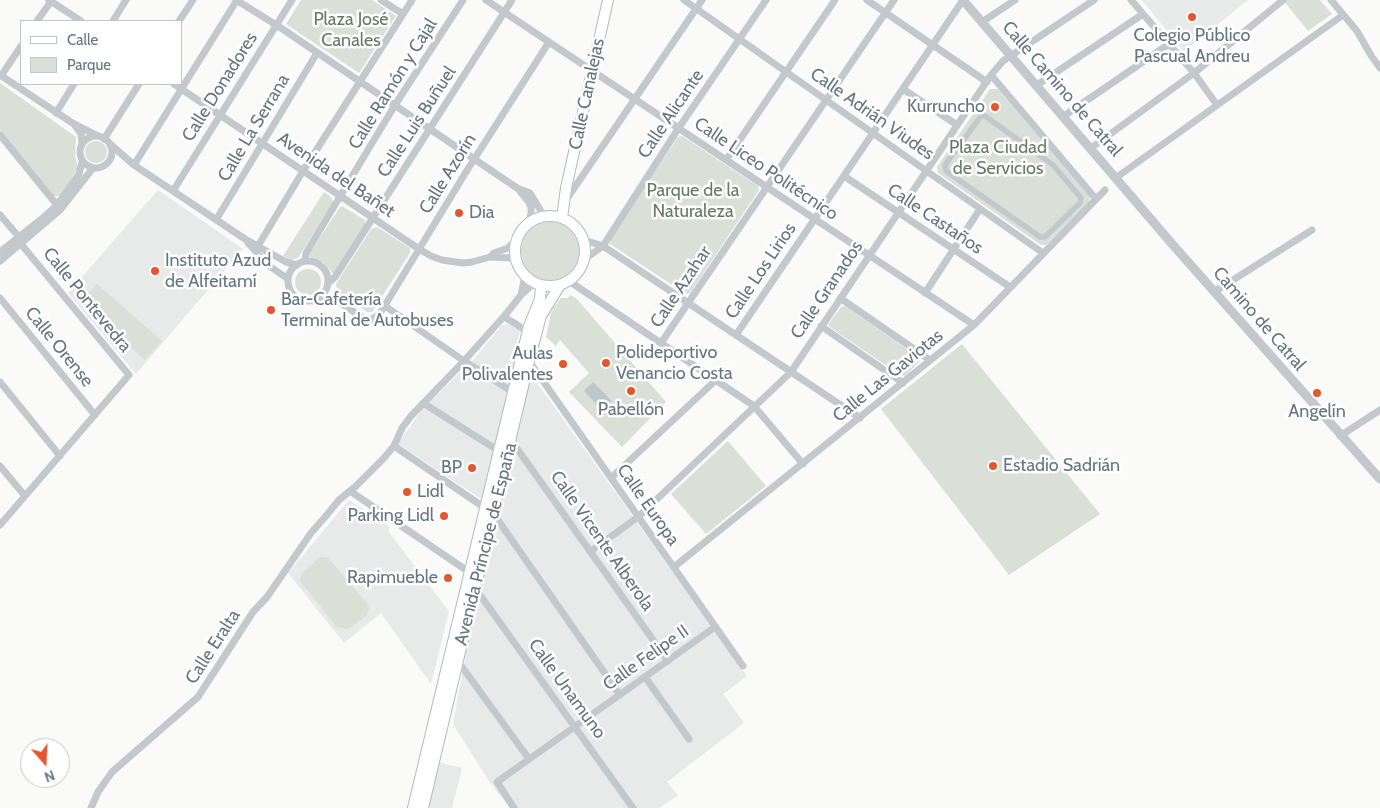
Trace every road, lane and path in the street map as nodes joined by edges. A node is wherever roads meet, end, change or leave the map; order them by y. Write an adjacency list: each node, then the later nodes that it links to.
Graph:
1 (50, 0): 30 (street); 31 (street)
2 (126, 0): 32 (street)
3 (193, 0): 33 (street)
4 (237, 0): 35 (street); 56 (street)
5 (292, 0): 35 (street, Calle Donadores)
6 (381, 0): 27 (street)
7 (412, 0): 27 (street)
8 (463, 0): 60 (street, Calle Ramón y Cajal)
9 (486, 0): 25 (street, Calle Liceo Politécnico)
10 (512, 0): 25 (street, Calle Luis Buñuel)
11 (608, 0): 44 (main road, Calle Canalejas)
12 (684, 0): 24 (street, Calle Adrián Viudes)
13 (702, 0): 24 (street)
14 (766, 0): 36 (street, Calle Alicante)
15 (835, 0): 45 (street)
16 (867, 0): 26 (street)
17 (894, 0): 26 (street, Calle Azahar)
18 (963, 0): 34 (street, Calle Camino de Catral); 39 (street, Calle Los Lirios)
19 (1015, 0): 34 (street)
20 (1094, 0): 42 (street, Calle Granados)
21 (1131, 0): 28 (street)
22 (1283, 0): 46 (street)
23 (1331, 0): 29 (street)
24 (696, 8): 36 (street, Calle Adrián Viudes); 57 (street)
25 (505, 12): 37 (street, Calle Liceo Politécnico); 66 (street, Calle Luis Buñuel)
26 (885, 13): 39 (street); 58 (street, Calle Azahar)
27 (402, 14): 49 (street)
28 (1143, 14): 38 (street); 54 (street)
29 (1343, 15): 43 (street); 59 (street)
30 (39, 20)
31 (80, 20)
32 (114, 20)
33 (180, 20)
34 (982, 22): 42 (street, Calle Camino de Catral)
35 (276, 25): 41 (street); 62 (street, Calle Donadores)
36 (739, 39): 45 (street, Calle Adrián Viudes); 67 (street, Calle Alicante)
37 (549, 42): 44 (street, Calle Liceo Politécnico); 74 (street, Calle Azorín)
38 (1169, 44): 46 (street); 63 (street)
39 (932, 45): 50 (street); 55 (street, Calle Los Lirios)
40 (20, 47): 47 (street)
41 (317, 53): 49 (street); 71 (street, Calle La Serrana)
42 (1012, 55): 48 (street, Calle Granados); 54 (street, Calle Camino de Catral)
43 (1380, 68)
44 (591, 70): 57 (street, Calle Liceo Politécnico); 85 (main road, Calle Canalejas)
45 (786, 72): 58 (street, Calle Adrián Viudes); 75 (street)
46 (1194, 73): 59 (street); 73 (street)
47 (1, 75): 61 (street)
48 (991, 75): 50 (street, Calle Granados); 90 (street)
49 (361, 82): 60 (street); 80 (street)
50 (986, 82): 65 (street, Calle Granados)
51 (73, 85): 61 (street)
52 (139, 85): 70 (street)
53 (175, 85): 56 (street, Avenida del Bañet)
54 (1037, 85): 63 (street, Calle Camino de Catral)
55 (903, 88): 65 (street); 68 (street, Calle Los Lirios)
56 (181, 89): 62 (street, Avenida del Bañet); 78 (street)
57 (634, 99): 67 (street, Calle Liceo Politécnico); 91 (street)
58 (826, 100): 68 (street, Calle Adrián Viudes); 86 (street, Calle Azahar)
59 (1217, 105): 83 (street)
60 (395, 106): 66 (street); 89 (street, Calle Ramón y Cajal)
61 (56, 112): 64 (street)
62 (220, 115): 71 (street, Avenida del Bañet); 87 (street, Calle Donadores)
63 (1064, 116): 73 (street, Calle Camino de Catral)
64 (74, 124): 70 (street); 72 (street)
65 (957, 125): 81 (street, Calle Granados)
66 (430, 129): 74 (street); 98 (street, Calle Luis Buñuel)
67 (678, 129): 75 (street, Calle Liceo Politécnico); 108 (street, Calle Alicante)
68 (872, 133): 81 (street, Calle Adrián Viudes); 82 (street, Calle Los Lirios)
69 (0, 135): 93 (street)
70 (104, 139): 72 (street); 76 (street); 78 (street)
71 (262, 143): 80 (street, Avenida del Bañet); 100 (street, Calle La Serrana)
72 (82, 144): 77 (street)
73 (1091, 148): 83 (street, Calle Camino de Catral)
74 (474, 159): 84 (street); 109 (street, Calle Azorín)
75 (726, 160): 86 (street, Calle Liceo Politécnico)
76 (109, 161): 78 (street); 79 (street)
77 (82, 162): 79 (street); 93 (street)
78 (131, 163): 87 (street)
79 (93, 168): 104 (street)
80 (303, 171): 89 (street, Avenida del Bañet); 107 (street)
81 (926, 171): 94 (street, Calle Adrián Viudes); 95 (street, Calle Granados)
82 (844, 176): 95 (street, Calle Castaños); 99 (street, Calle Los Lirios)
83 (1117, 177): 127 (street, Camino de Catral)
84 (517, 188): 97 (street); 101 (street)
85 (566, 188): 91 (main road, Calle Canalejas); 97 (main road, Calle Canalejas)
86 (767, 188): 99 (street, Calle Liceo Politécnico); 134 (street, Calle Azahar)
87 (173, 190): 100 (street)
88 (1105, 190): 90 (street, Calle Las Gaviotas)
89 (341, 196): 98 (street, Avenida del Bañet); 118 (street, Calle Ramón y Cajal)
90 (1096, 199): 112 (street, Calle Las Gaviotas)
91 (564, 202): 97 (main road, Calle Canalejas)
92 (1080, 203): 92 (street)
93 (57, 204): 104 (street)
94 (980, 209): 110 (street); 112 (street, Calle Adrián Viudes)
95 (898, 212): 110 (street, Calle Castaños); 114 (street, Calle Granados)
96 (0, 215): 104 (street, Calle Pontevedra)
97 (553, 217): 101 (main road); 106 (main road)
98 (374, 218): 109 (street, Avenida del Bañet); 124 (street, Calle Luis Buñuel)
99 (814, 219): 114 (street, Calle Liceo Politécnico); 139 (street, Calle Los Lirios)
100 (216, 220): 103 (street)
101 (528, 224): 105 (main road)
102 (1312, 230): 127 (street)
103 (245, 239): 107 (street); 113 (street)
104 (20, 240): 111 (street); 117 (street); 153 (street, Calle Pontevedra)
105 (516, 240): 115 (street, Avenida del Bañet); 119 (main road)
106 (584, 240): 108 (street); 116 (main road)
107 (258, 246): 113 (street); 120 (street)
108 (603, 246): 116 (street); 134 (street)
109 (419, 249): 115 (street, Avenida del Bañet); 135 (street, Calle Azorín)
110 (954, 250): 126 (street, Calle Castaños); 128 (street)
111 (0, 252)
112 (1043, 253): 126 (street, Calle Las Gaviotas)
113 (259, 255): 122 (street)
114 (869, 255): 128 (street, Calle Liceo Politécnico); 132 (street, Calle Granados)
115 (490, 257): 119 (street, Avenida del Bañet)
116 (585, 259): 123 (main road)
117 (0, 261)
118 (305, 261): 120 (street); 124 (street)
119 (516, 262): 121 (main road)
120 (296, 265): 122 (street)
121 (525, 276): 125 (main road); 129 (street)
122 (288, 279): 130 (street)
123 (564, 283): 125 (main road); 141 (street); 144 (main road, Avenida Príncipe de España)
124 (328, 284): 130 (street); 133 (street)
125 (540, 285): 129 (street); 140 (main road, Avenida Príncipe de España)
126 (1010, 287): 137 (street, Calle Las Gaviotas)
127 (1214, 292): 155 (street, Camino de Catral)
128 (925, 293): 137 (street, Calle Liceo Politécnico)
129 (521, 295): 136 (street, Calle Eralta)
130 (321, 296): 133 (street)
131 (0, 298): 153 (street, Calle Orense)
132 (840, 298): 138 (street, Calle Granados); 142 (street)
133 (339, 302): 135 (street, Calle Azorín)
134 (688, 304): 139 (street); 141 (street, Calle Azahar)
135 (385, 306): 143 (street)
136 (504, 317): 140 (street); 143 (street, Calle Eralta)
137 (974, 325): 142 (street, Calle Las Gaviotas)
138 (821, 326): 145 (street, Calle Granados); 148 (street)
139 (736, 335): 145 (street)
140 (527, 336): 149 (main road, Avenida Príncipe de España)
141 (661, 343): 146 (street)
142 (930, 360): 148 (street, Calle Las Gaviotas)
143 (464, 361): 149 (street); 150 (street, Calle Eralta)
144 (528, 361): 156 (main road, Avenida Príncipe de España); 162 (street, Calle Europa)
145 (791, 372): 151 (street, Calle Granados); 154 (street)
146 (716, 380): 151 (street); 162 (street)
147 (0, 382): 159 (street)
148 (903, 383): 154 (street, Calle Las Gaviotas)
149 (513, 392): 158 (main road, Avenida Príncipe de España)
150 (423, 404): 157 (street, Calle Eralta); 158 (street)
151 (754, 406): 160 (street); 167 (street, Calle Granados)
152 (1380, 410): 155 (street)
153 (95, 415): 159 (street)
154 (860, 418): 160 (street, Calle Las Gaviotas)
155 (1340, 436): 163 (street, Camino de Catral)
156 (511, 440): 166 (main road, Avenida Príncipe de España); 169 (street, Calle Vicente Alberola)
157 (394, 446): 164 (street, Calle Eralta); 166 (street)
158 (499, 450): 166 (main road, Avenida Príncipe de España)
159 (60, 456): 165 (street)
160 (803, 464): 170 (street, Calle Las Gaviotas)
161 (0, 466): 165 (street)
162 (611, 478): 167 (street, Calle Europa)
163 (1380, 479)
164 (350, 491): 171 (street); 182 (street, Calle Eralta)
165 (24, 496): 168 (street)
166 (489, 511): 171 (main road, Avenida Príncipe de España); 172 (main road, Avenida Príncipe de España); 178 (street)
167 (638, 516): 169 (street, Calle Granados); 170 (street, Calle Europa)
168 (0, 525)
169 (591, 551): 175 (street, Calle Vicente Alberola)
170 (674, 567): 173 (street, Calle Europa)
171 (469, 572): 183 (main road, Avenida Príncipe de España)
172 (475, 588): 174 (main road, Avenida Príncipe de España); 179 (street, Calle Unamuno)
173 (715, 627): 175 (street, Calle Felipe II); 176 (street, Calle Europa)
174 (457, 660): 181 (street); 184 (main road, Avenida Príncipe de España)
175 (668, 661): 177 (street, Calle Felipe II)
176 (743, 666)
177 (645, 677): 178 (street, Calle Felipe II); 180 (street)
178 (620, 695): 179 (street, Calle Felipe II)
179 (576, 726): 181 (street, Calle Felipe II); 186 (street, Calle Unamuno)
180 (689, 739)
181 (529, 760): 185 (street, Calle Felipe II)
182 (90, 808)
183 (413, 808)
184 (423, 808)
185 (514, 808)
186 (633, 808)

